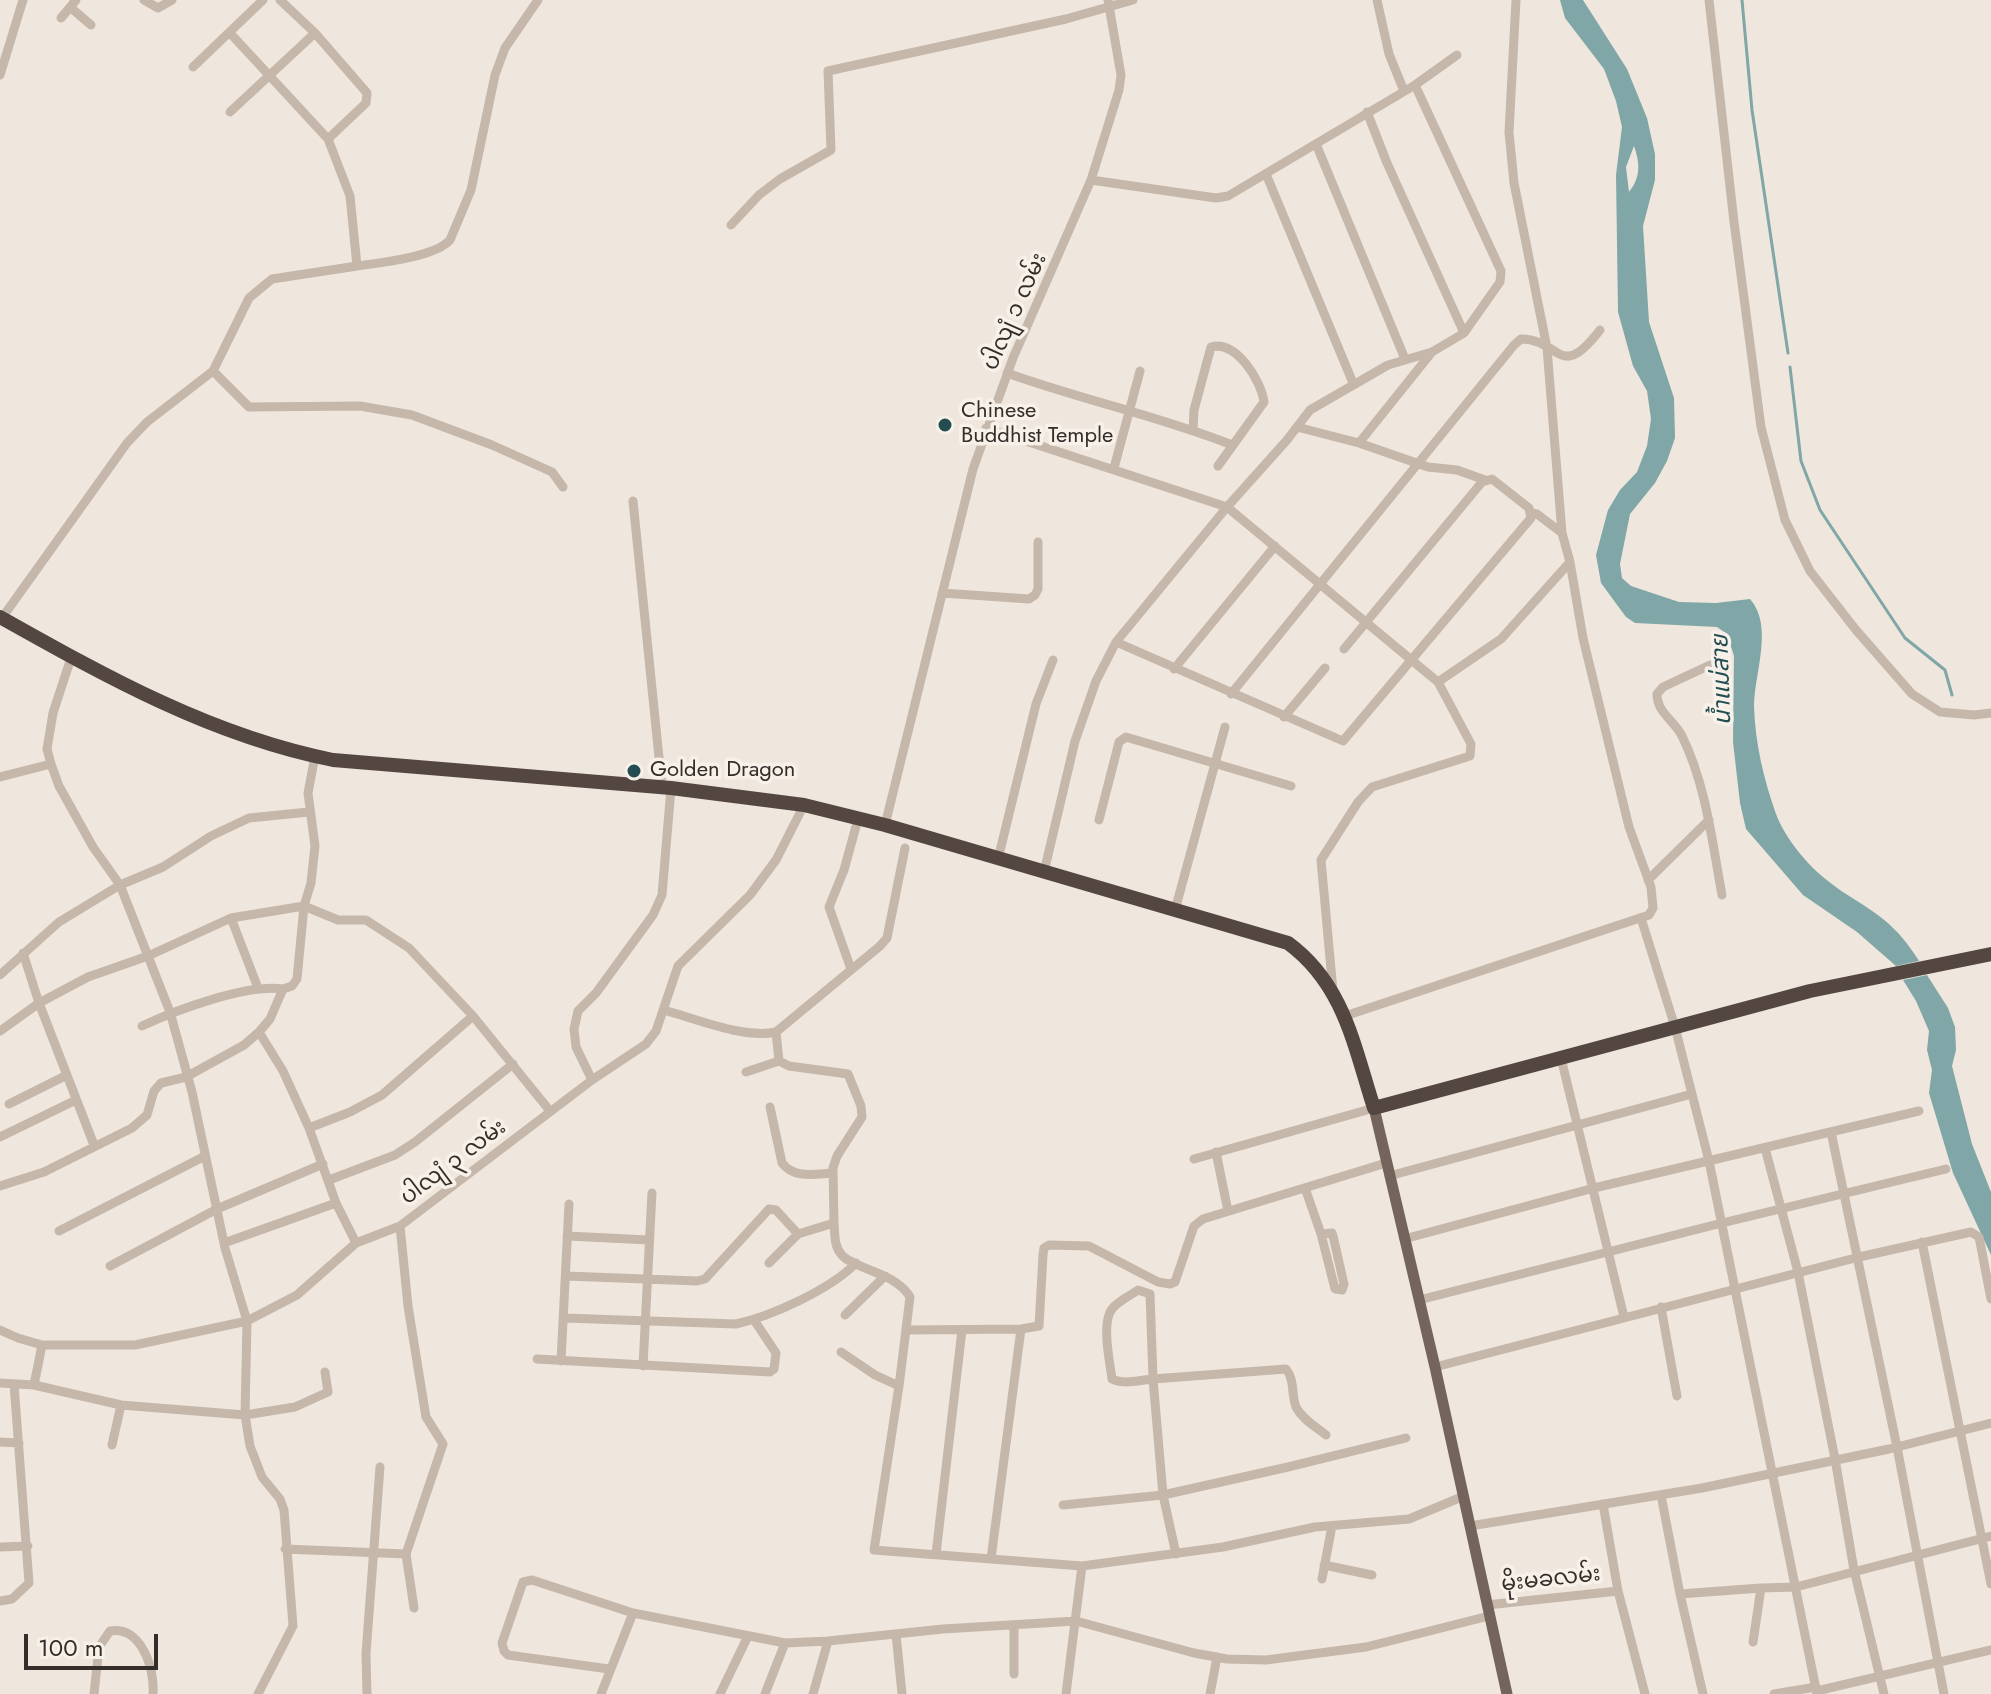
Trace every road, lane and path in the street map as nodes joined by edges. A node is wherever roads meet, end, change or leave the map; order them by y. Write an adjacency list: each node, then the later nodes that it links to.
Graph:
1 (23, 0): 17 (street)
2 (144, 0): 3 (street)
3 (172, 0)
4 (263, 0): 15 (street)
5 (280, 0): 16 (street)
6 (538, 0): 31 (street)
7 (1133, 0): 12 (street)
8 (1377, 0): 23 (street)
9 (1516, 0): 34 (street)
10 (1709, 0): 73 (street)
11 (73, 3): 13 (street); 14 (street)
12 (1109, 3): 29 (street, ပါလျံ ၁ လမ်း); 30 (street)
13 (61, 18)
14 (91, 25)
15 (230, 33): 19 (street); 21 (street)
16 (315, 33): 21 (street); 26 (street)
17 (4, 46): 20 (street)
18 (1457, 55): 22 (street)
19 (193, 67)
20 (0, 75)
21 (270, 76): 24 (street); 26 (street)
22 (1415, 85): 23 (street); 33 (street)
23 (1404, 91): 25 (street)
24 (230, 112)
25 (1367, 112): 27 (street); 33 (street)
26 (328, 139): 31 (street)
27 (1316, 144): 28 (street); 36 (street)
28 (1266, 174): 29 (street); 40 (street)
29 (1091, 180): 39 (street, ပါလျံ ၁ လမ်း)
30 (731, 225)
31 (357, 266): 37 (street)
32 (1600, 330): 34 (street)
33 (1464, 333): 35 (street)
34 (1547, 348): 47 (street); 55 (street)
35 (1432, 352): 36 (street); 45 (street)
36 (1405, 359): 40 (street)
37 (213, 371): 51 (street); 61 (street)
38 (1140, 371): 41 (street)
39 (1007, 373): 41 (street); 43 (street, ပါလျံ ၁ လမ်း)
40 (1353, 383): 42 (street)
41 (1130, 412): 44 (street); 49 (street)
42 (1297, 427): 45 (street); 53 (street)
43 (986, 428): 49 (street); 60 (street, ပါလျံ ၁ လမ်း)
44 (1193, 430): 46 (street); 46 (street)
45 (1359, 443): 47 (street)
46 (1232, 445): 48 (street)
47 (1420, 464): 50 (street); 59 (street)
48 (1218, 466)
49 (1114, 468): 53 (street)
50 (1485, 480): 54 (street); 62 (street)
51 (563, 487)
52 (633, 501): 81 (street)
53 (1227, 507): 57 (street); 63 (street)
54 (1532, 513): 55 (street); 66 (street)
55 (1562, 533): 58 (street)
56 (1038, 542): 60 (street)
57 (1275, 546): 59 (street); 70 (street)
58 (1570, 562): 71 (street); 91 (street)
59 (1320, 585): 62 (street); 72 (street)
60 (942, 593): 87 (street, ပါလျံ ၁ လမ်း)
61 (1, 618): 65 (highway)
62 (1366, 623): 64 (street); 66 (street)
63 (1116, 642): 70 (street); 90 (street)
64 (1344, 649)
65 (71, 658): 76 (highway); 77 (street)
66 (1412, 658): 71 (street); 74 (street)
67 (1053, 660): 89 (street)
68 (1710, 665): 86 (street)
69 (1325, 668): 74 (street)
70 (1174, 669): 72 (street)
71 (1438, 682): 105 (street)
72 (1231, 694): 74 (street)
73 (1991, 713)
74 (1284, 717)
75 (1225, 727): 78 (street)
76 (315, 756): 81 (highway); 83 (street)
77 (51, 764): 79 (street); 92 (street)
78 (1215, 764): 80 (street); 85 (street); 95 (street)
79 (0, 777)
80 (1291, 786)
81 (666, 788): 82 (highway); 122 (street)
82 (804, 805): 84 (highway); 107 (street, ပါလျံ ၃ လမ်း)
83 (309, 812): 92 (street); 94 (street)
84 (858, 819): 87 (highway); 101 (street)
85 (1099, 820)
86 (1709, 820): 91 (street); 93 (street)
87 (885, 825): 89 (highway)
88 (905, 848): 101 (street)
89 (998, 859): 90 (highway)
90 (1044, 872): 95 (highway)
91 (1648, 880): 97 (street)
92 (120, 885): 98 (street); 100 (street)
93 (1722, 895)
94 (304, 906): 96 (street); 104 (street); 109 (street)
95 (1175, 910): 105 (highway)
96 (231, 918): 100 (street); 103 (street)
97 (1641, 918): 110 (street); 112 (street)
98 (23, 953): 102 (street); 106 (street)
99 (1991, 954): 112 (highway)
100 (148, 956): 106 (street); 108 (street)
101 (851, 969): 115 (street)
102 (0, 975)
103 (258, 988): 104 (street); 108 (street)
104 (283, 989): 114 (street)
105 (1333, 991): 110 (highway)
106 (39, 1003): 113 (street); 120 (street)
107 (664, 1010): 115 (street); 122 (street, ပါလျံ ၃ လမ်း)
108 (170, 1012): 111 (street); 121 (street)
109 (473, 1016): 118 (street); 131 (street)
110 (1345, 1016): 127 (highway)
111 (142, 1026)
112 (1675, 1027): 116 (highway); 123 (street)
113 (0, 1031)
114 (259, 1032): 121 (street); 131 (street)
115 (776, 1032): 117 (street)
116 (1561, 1058): 127 (highway); 130 (street)
117 (779, 1061): 119 (street); 143 (street)
118 (513, 1064): 128 (street); 144 (street)
119 (746, 1072)
120 (67, 1075): 124 (street); 125 (street)
121 (186, 1077): 134 (street); 137 (street)
122 (592, 1080): 128 (street, ပါလျံ ၃ လမ်း)
123 (1692, 1094): 130 (street); 139 (street)
124 (76, 1100): 133 (street); 134 (street)
125 (9, 1104)
126 (770, 1107): 143 (street)
127 (1374, 1108): 136 (street); 142 (main road)
128 (550, 1111): 157 (street, ပါလျံ ၃ လမ်း)
129 (1919, 1111): 132 (street)
130 (1579, 1125): 142 (street); 147 (street)
131 (309, 1128): 140 (street)
132 (1831, 1132): 135 (street); 149 (street)
133 (0, 1137)
134 (94, 1145): 145 (street)
135 (1765, 1148): 139 (street); 153 (street)
136 (1216, 1152): 138 (street); 154 (street)
137 (205, 1156): 152 (street); 158 (street)
138 (1194, 1159)
139 (1709, 1161): 147 (street); 156 (street)
140 (323, 1164): 144 (street); 152 (street)
141 (1946, 1169): 149 (street)
142 (1387, 1170): 146 (street); 162 (main road)
143 (833, 1173): 155 (street)
144 (329, 1180): 150 (street)
145 (0, 1186)
146 (1305, 1188): 154 (street); 160 (street)
147 (1594, 1188): 162 (street); 167 (street)
148 (652, 1193): 163 (street)
149 (1845, 1194): 153 (street); 168 (street)
150 (336, 1203): 165 (street); 166 (street)
151 (569, 1204): 161 (street)
152 (217, 1209): 165 (street); 171 (street)
153 (1782, 1209): 156 (street); 172 (street)
154 (1228, 1211): 176 (street)
155 (834, 1223): 159 (street); 170 (street)
156 (1722, 1223): 167 (street); 177 (street)
157 (400, 1226): 166 (street, ပါလျံ ၃ လမ်း); 230 (street)
158 (59, 1231)
159 (798, 1234): 169 (street); 175 (street)
160 (1321, 1234): 160 (street)
161 (567, 1236): 163 (street); 173 (street)
162 (1404, 1239): 180 (main road)
163 (649, 1240): 175 (street)
164 (1922, 1242): 168 (street); 179 (street); 208 (street)
165 (224, 1243): 186 (street)
166 (356, 1243): 186 (street, ပါလျံ ၃ လမ်း)
167 (1609, 1252): 180 (street); 183 (street)
168 (1859, 1257): 172 (street); 214 (street)
169 (769, 1263)
170 (856, 1263): 174 (street); 185 (street)
171 (110, 1266)
172 (1798, 1272): 177 (street); 215 (street)
173 (566, 1276): 175 (street); 184 (street)
174 (885, 1276): 182 (street); 190 (street)
175 (648, 1279): 187 (street)
176 (1170, 1284): 178 (street); 188 (street)
177 (1735, 1288): 181 (street); 217 (street)
178 (1145, 1291): 199 (street); 199 (street)
179 (1991, 1299)
180 (1419, 1300): 197 (main road)
181 (1661, 1307): 183 (street); 204 (street)
182 (845, 1315)
183 (1624, 1317): 197 (street)
184 (564, 1318): 187 (street); 195 (street)
185 (754, 1320): 187 (street); 196 (street)
186 (247, 1321): 192 (street, ပါလျံ ၃ လမ်း); 206 (street)
187 (644, 1322): 196 (street)
188 (1021, 1329): 191 (street); 234 (street)
189 (0, 1330): 192 (street, ပါလျံ ၃ လမ်း)
190 (906, 1330): 191 (street); 203 (street)
191 (962, 1330): 231 (street)
192 (42, 1345): 202 (street)
193 (841, 1352): 203 (street)
194 (537, 1359): 195 (street)
195 (561, 1361): 196 (street)
196 (643, 1366)
197 (1435, 1367): 220 (main road)
198 (325, 1372): 206 (street)
199 (1153, 1379): 209 (street); 218 (street)
200 (0, 1383): 201 (street)
201 (14, 1384): 202 (street); 212 (street)
202 (34, 1385): 205 (street)
203 (899, 1386): 231 (street)
204 (1677, 1396)
205 (121, 1405): 206 (street); 213 (street)
206 (245, 1415): 228 (street)
207 (1991, 1423): 208 (street)
208 (1958, 1430): 214 (street); 225 (street)
209 (1326, 1435)
210 (1406, 1438): 218 (street)
211 (0, 1442): 212 (street)
212 (19, 1443): 226 (street)
213 (112, 1445)
214 (1897, 1447): 215 (street); 233 (street)
215 (1835, 1459): 217 (street); 237 (street)
216 (380, 1467): 229 (street)
217 (1772, 1472): 219 (street); 241 (street)
218 (1163, 1495): 222 (street); 232 (street)
219 (1661, 1495): 221 (street); 244 (street)
220 (1464, 1496): 223 (street); 224 (main road)
221 (1603, 1504): 224 (street); 243 (street)
222 (1063, 1505)
223 (1332, 1526): 232 (street); 235 (street)
224 (1470, 1526): 247 (main road)
225 (1986, 1537): 233 (street); 240 (street)
226 (28, 1546): 227 (street); 245 (street)
227 (0, 1547)
228 (285, 1549): 229 (street); 265 (street)
229 (373, 1554): 230 (street); 266 (street)
230 (406, 1554): 246 (street)
231 (936, 1554): 234 (street)
232 (1176, 1554): 236 (street)
233 (1916, 1555): 237 (street); 258 (street)
234 (991, 1559): 236 (street)
235 (1324, 1565): 238 (street); 239 (street)
236 (1082, 1566): 249 (street)
237 (1854, 1570): 241 (street); 261 (street)
238 (1372, 1575)
239 (1322, 1579)
240 (1991, 1584)
241 (1796, 1587): 242 (street); 262 (street)
242 (1761, 1588): 244 (street); 254 (street)
243 (1618, 1591): 247 (street, မိုးမခလမ်း); 275 (street)
244 (1680, 1594): 276 (street)
245 (0, 1601)
246 (414, 1608)
247 (1488, 1611): 257 (street, မိုးမခလမ်း); 274 (main road)
248 (633, 1613): 252 (street, မိုးမခလမ်း); 259 (street); 259 (street, မိုးမခလမ်း)
249 (1076, 1621): 250 (street, မိုးမခလမ်း); 257 (street, မိုးမခလမ်း); 272 (street)
250 (1014, 1625): 251 (street, မိုးမခလမ်း); 260 (street)
251 (896, 1634): 253 (street, မိုးမခလမ်း); 271 (street)
252 (748, 1636): 255 (street, မိုးမခလမ်း); 268 (street)
253 (828, 1641): 255 (street, မိုးမခလမ်း); 270 (street)
254 (1753, 1642)
255 (785, 1643): 269 (street)
256 (1991, 1650): 258 (street)
257 (1217, 1657): 273 (street)
258 (1937, 1664): 261 (street); 279 (street)
259 (609, 1669): 267 (street)
260 (1014, 1674)
261 (1880, 1678): 262 (street); 278 (street)
262 (1817, 1691): 277 (street)
263 (94, 1694): 264 (street)
264 (153, 1694)
265 (258, 1694)
266 (367, 1694)
267 (601, 1694)
268 (720, 1694)
269 (765, 1694)
270 (813, 1694)
271 (902, 1694)
272 (1066, 1694)
273 (1210, 1694)
274 (1507, 1694)
275 (1645, 1694)
276 (1703, 1694)
277 (1774, 1694)
278 (1884, 1694)
279 (1944, 1694)

